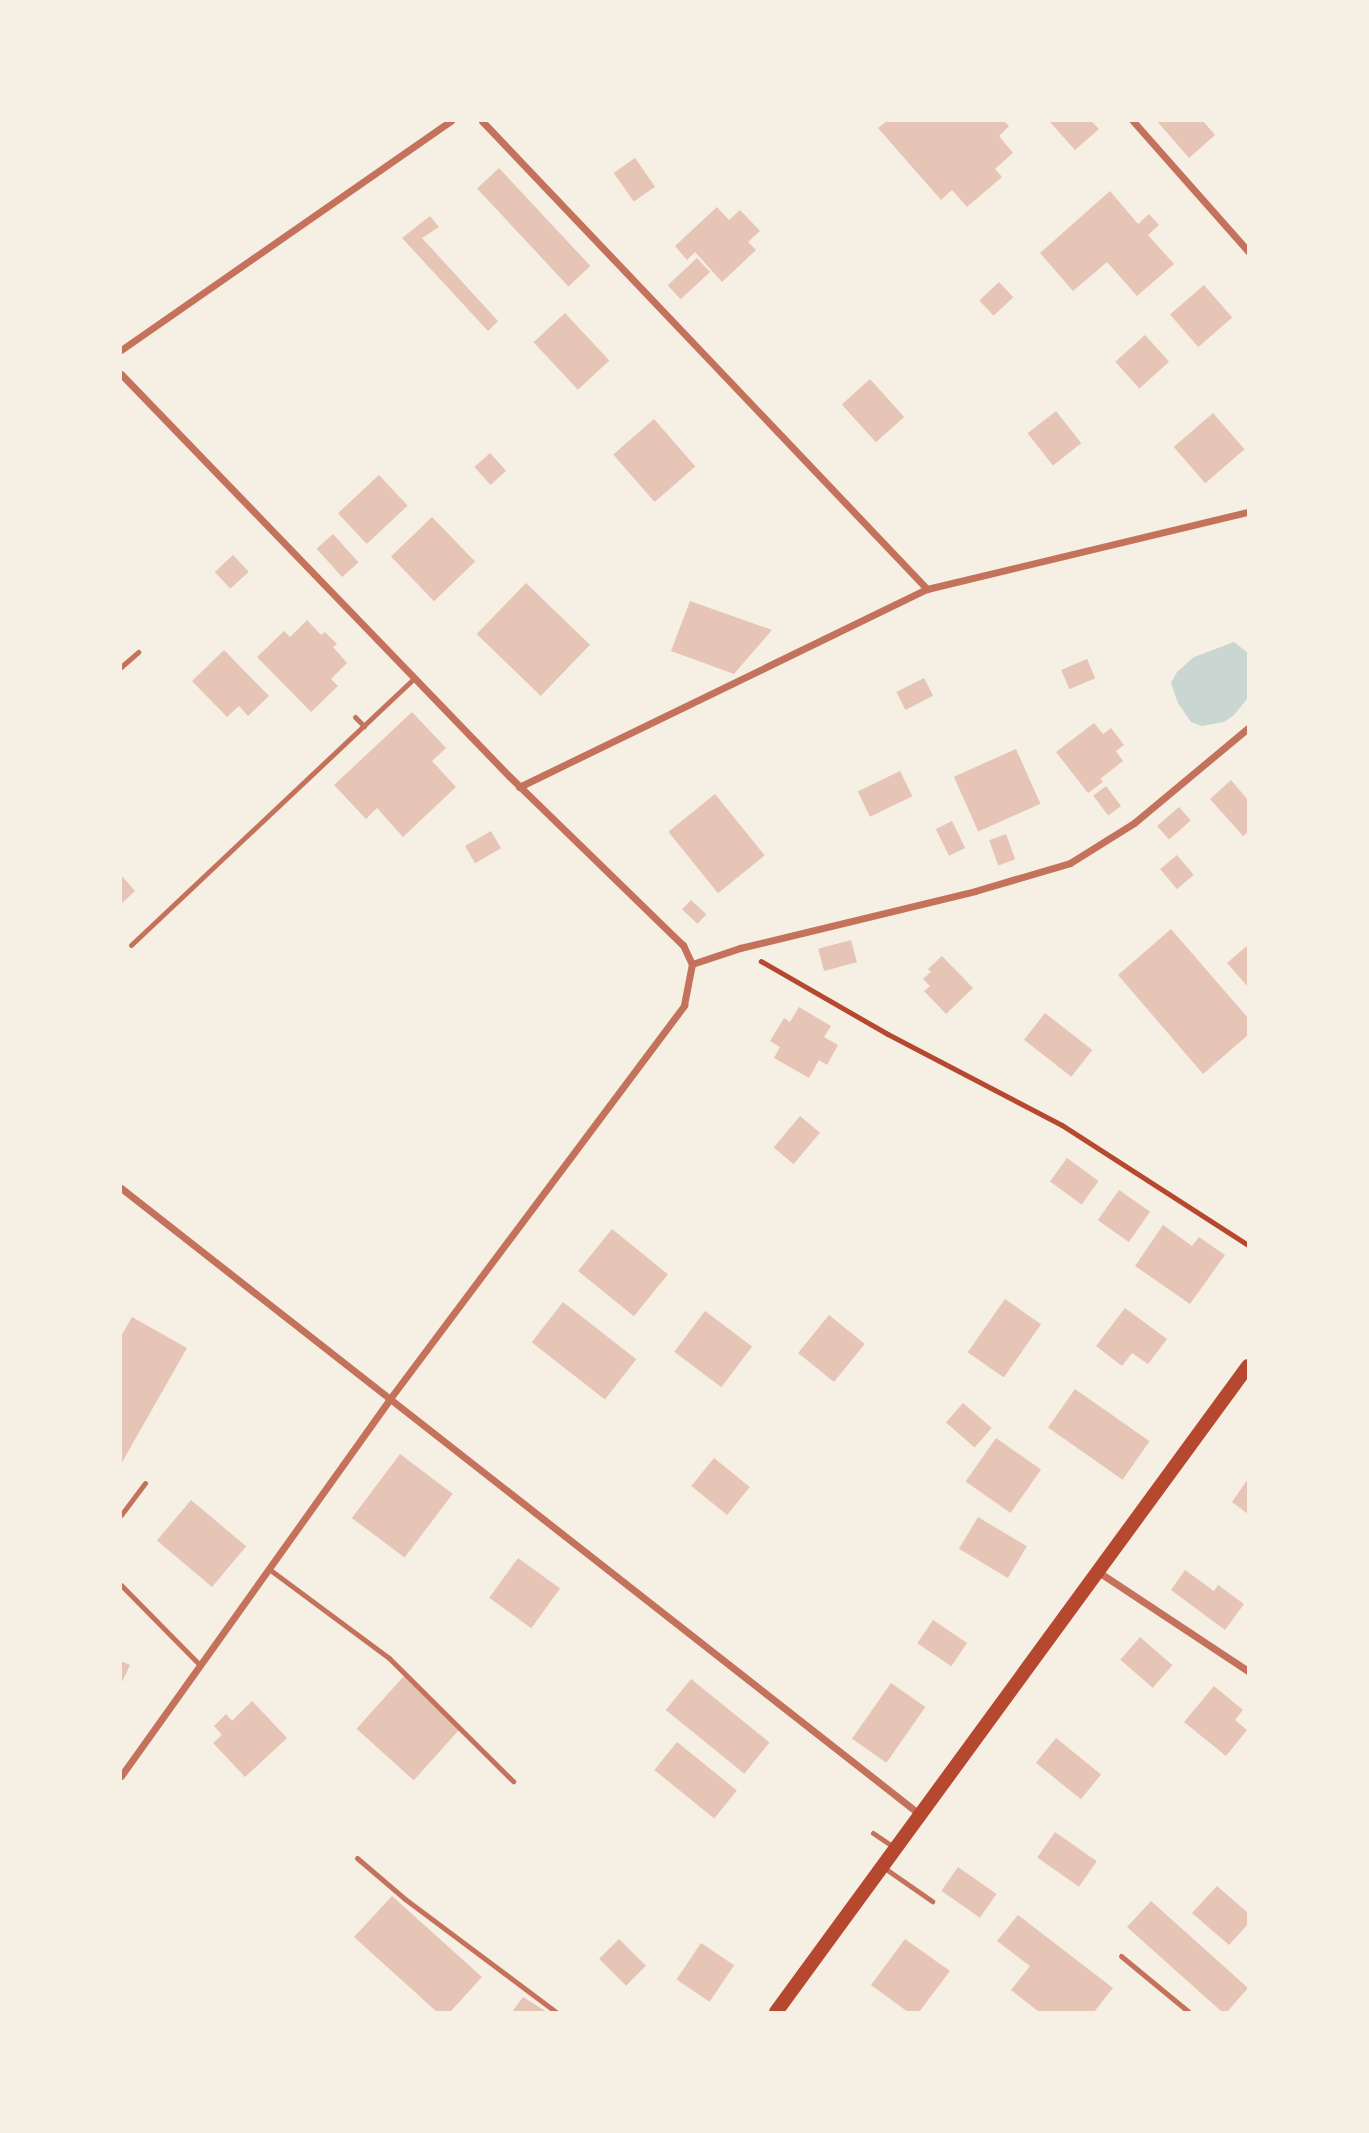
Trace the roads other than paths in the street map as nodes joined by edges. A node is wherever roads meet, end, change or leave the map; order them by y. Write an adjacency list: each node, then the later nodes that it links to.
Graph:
1 (452, 121): 5 (street)
2 (482, 121): 8 (street)
3 (1133, 121): 4 (street)
4 (1248, 251)
5 (121, 349)
6 (121, 374): 11 (street)
7 (1248, 512): 8 (street)
8 (927, 589): 15 (street)
9 (138, 652): 10 (lane)
10 (121, 667)
11 (414, 678): 13 (lane); 15 (street)
12 (355, 717): 13 (lane)
13 (364, 726): 16 (lane)
14 (1248, 728): 17 (street)
15 (519, 787): 17 (street)
16 (131, 945)
17 (692, 964): 20 (street)
18 (121, 1188): 20 (street)
19 (1248, 1366): 24 (main road)
20 (389, 1400): 23 (street); 30 (street)
21 (145, 1483): 22 (lane)
22 (121, 1515)
23 (270, 1569): 26 (street); 29 (lane)
24 (1100, 1573): 27 (street); 30 (main road)
25 (121, 1586): 26 (lane)
26 (200, 1665): 28 (street)
27 (1248, 1671)
28 (121, 1776)
29 (513, 1781)
30 (922, 1815): 32 (main road)
31 (873, 1833): 32 (lane)
32 (897, 1849): 34 (main road)
33 (357, 1858): 37 (lane)
34 (883, 1867): 35 (lane); 38 (main road)
35 (932, 1901)
36 (1121, 1956): 39 (lane)
37 (556, 2012)
38 (776, 2012)
39 (1189, 2012)

